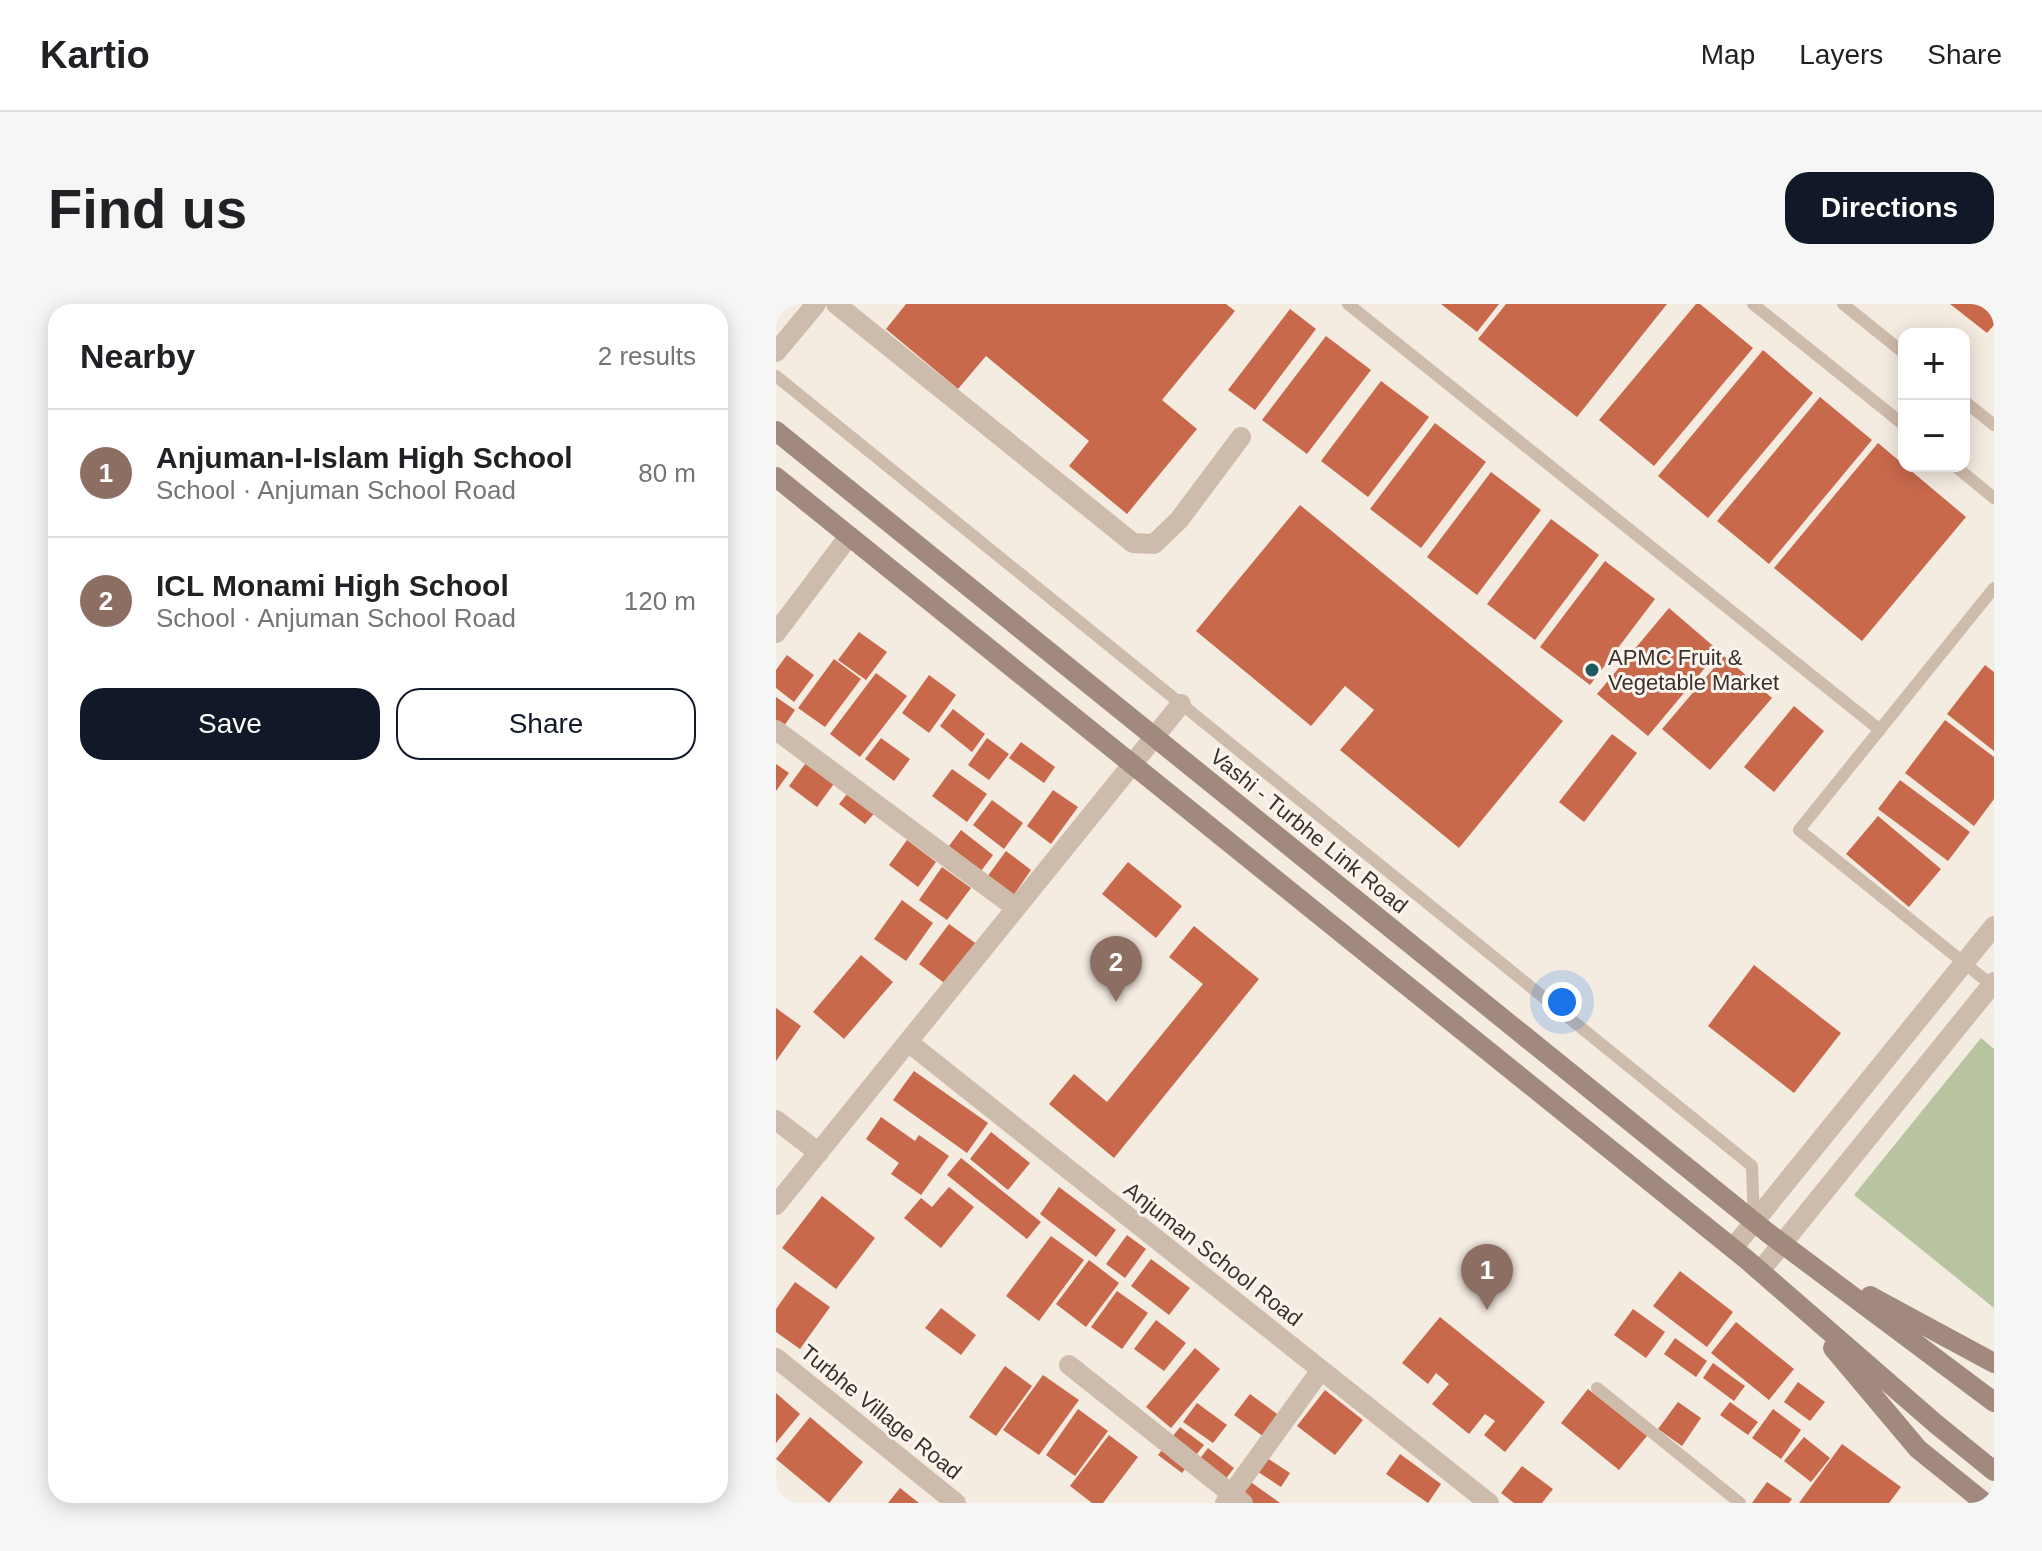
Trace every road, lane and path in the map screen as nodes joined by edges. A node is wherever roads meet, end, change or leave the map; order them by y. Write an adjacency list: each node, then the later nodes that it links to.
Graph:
1 (816, 304): 7 (street)
2 (836, 304): 13 (street)
3 (1348, 304): 22 (lane)
4 (1753, 304): 10 (lane)
5 (1843, 304): 6 (lane)
6 (1898, 348)
7 (776, 352)
8 (776, 376): 20 (lane)
9 (1970, 406): 11 (lane)
10 (1898, 420)
11 (1994, 425)
12 (776, 431): 23 (main road, Vashi - Turbhe Link Road)
13 (1241, 437)
14 (1962, 472): 16 (lane)
15 (776, 477): 17 (main road)
16 (1994, 498)
17 (849, 536): 19 (street); 24 (main road)
18 (1994, 588): 22 (lane)
19 (776, 633)
20 (1181, 704): 23 (street); 33 (lane)
21 (776, 730): 25 (street)
22 (1880, 730): 27 (lane)
23 (1154, 737): 24 (street); 33 (main road, Vashi - Turbhe Link Road)
24 (1132, 764): 25 (street); 35 (main road)
25 (1016, 908): 29 (street)
26 (1994, 926): 27 (street)
27 (1964, 963): 28 (lane); 33 (street)
28 (1993, 985): 34 (street)
29 (908, 1042): 31 (street); 42 (street, Anjuman School Road)
30 (776, 1120): 31 (street)
31 (819, 1153): 32 (street)
32 (776, 1205)
33 (1754, 1222): 34 (main road, Vashi - Turbhe Link Road); 35 (street)
34 (1782, 1243): 36 (main road, Vashi - Turbhe Link Road); 37 (street)
35 (1733, 1248): 37 (main road)
36 (1813, 1266): 40 (main road); 44 (main road)
37 (1760, 1271): 38 (main road)
38 (1789, 1296): 45 (main road); 50 (main road)
39 (776, 1358): 47 (street, Turbhe Village Road)
40 (1994, 1363)
41 (1069, 1365): 46 (street)
42 (1321, 1370): 46 (street); 48 (street, Anjuman School Road)
43 (1597, 1388): 49 (lane)
44 (1994, 1402)
45 (1994, 1471)
46 (1233, 1500)
47 (951, 1501)
48 (1489, 1503)
49 (1740, 1503)
50 (1985, 1503)

